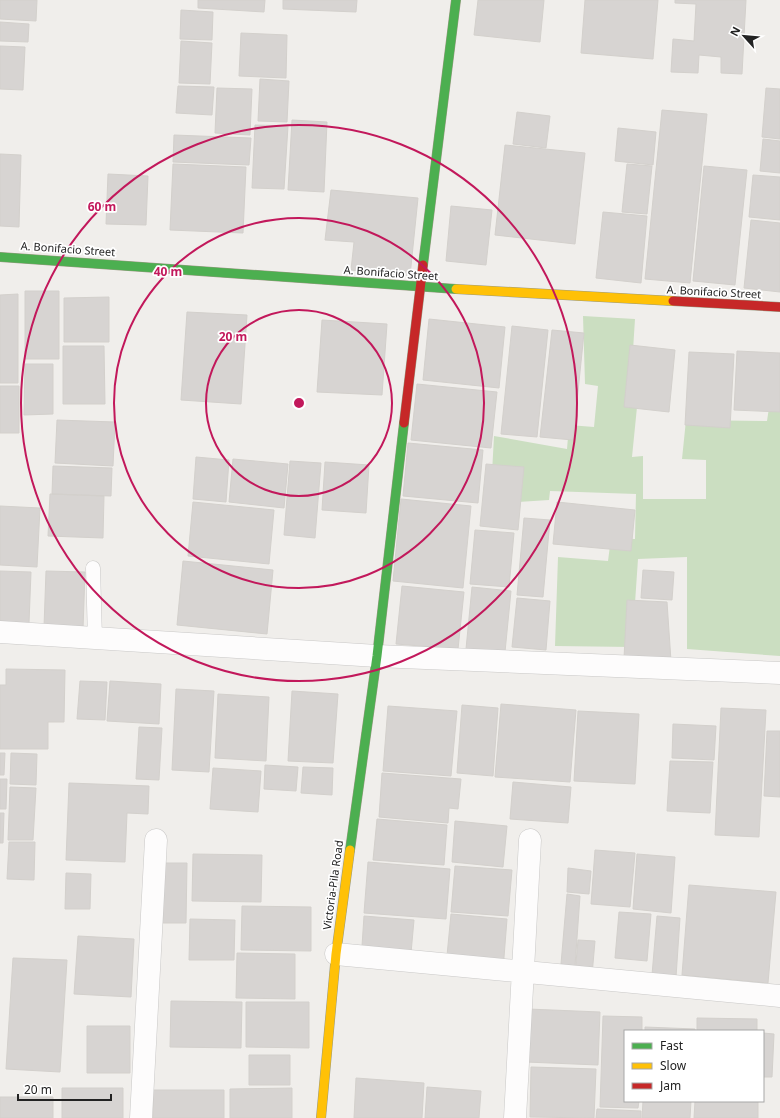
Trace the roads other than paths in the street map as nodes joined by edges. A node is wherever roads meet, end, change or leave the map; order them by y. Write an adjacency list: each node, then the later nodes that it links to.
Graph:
1 (456, 0): 3 (main road, Victoria-Pila Road)
2 (0, 257): 3 (main road, A. Bonifacio Street)
3 (420, 287): 4 (main road, A. Bonifacio Street); 8 (main road, Victoria-Pila Road)
4 (780, 307)
5 (94, 568): 7 (lane)
6 (0, 632): 7 (street)
7 (96, 639): 8 (street)
8 (377, 656): 9 (street); 12 (main road, Victoria-Pila Road)
9 (780, 673)
10 (156, 840): 15 (street)
11 (530, 840): 13 (street)
12 (336, 954): 13 (street); 16 (main road, Victoria-Pila Road)
13 (523, 973): 14 (street); 17 (street)
14 (780, 996)
15 (141, 1118)
16 (321, 1118)
17 (515, 1118)

